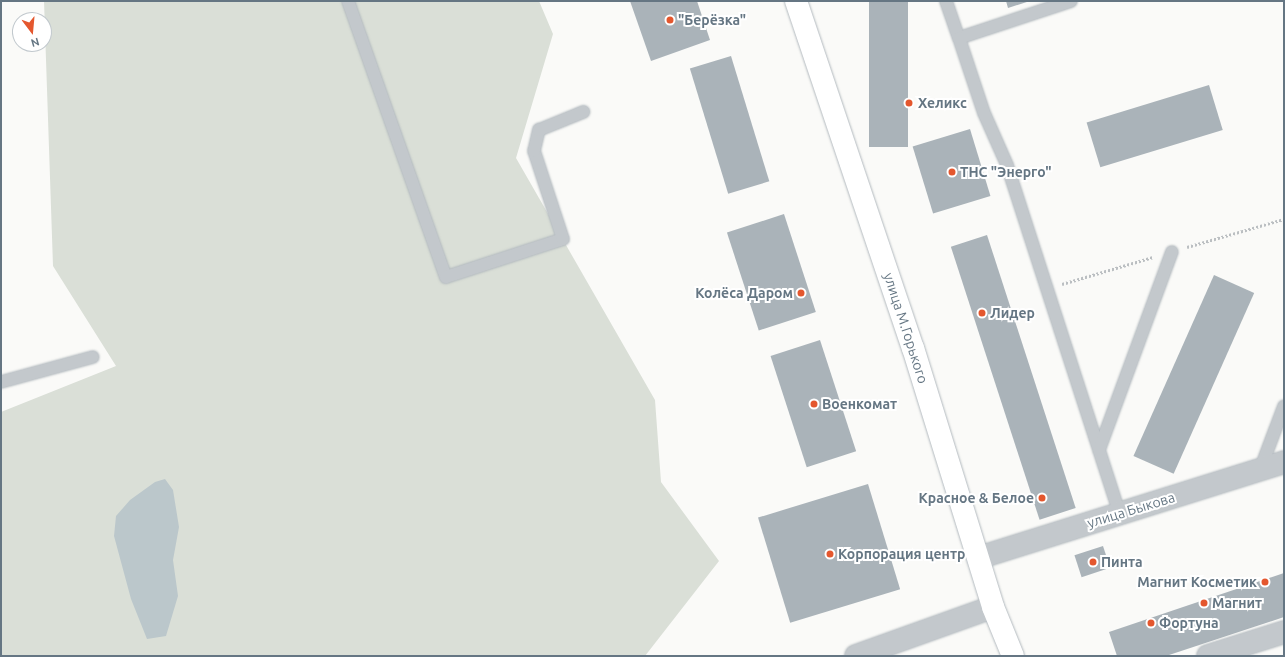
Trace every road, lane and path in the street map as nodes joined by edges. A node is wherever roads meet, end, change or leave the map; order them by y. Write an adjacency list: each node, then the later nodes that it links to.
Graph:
1 (348, 1): 6 (lane)
2 (796, 1): 15 (main road, улица М.Горького)
3 (946, 1): 5 (lane)
4 (1071, 1): 5 (lane)
5 (959, 38): 11 (lane)
6 (583, 112)
7 (1172, 252): 11 (lane)
8 (94, 357): 9 (lane)
9 (1, 382)
10 (1284, 406): 13 (lane)
11 (1099, 450): 14 (lane)
12 (1284, 462): 13 (street, улица Быкова)
13 (1260, 470): 14 (street, улица Быкова)
14 (1120, 514): 15 (street, улица Быкова)
15 (978, 558): 16 (main road, улица М.Горького)
16 (993, 607): 18 (street); 19 (main road, улица М.Горького)
17 (1284, 632): 20 (street)
18 (856, 656)
19 (1013, 656)
20 (1208, 656)

